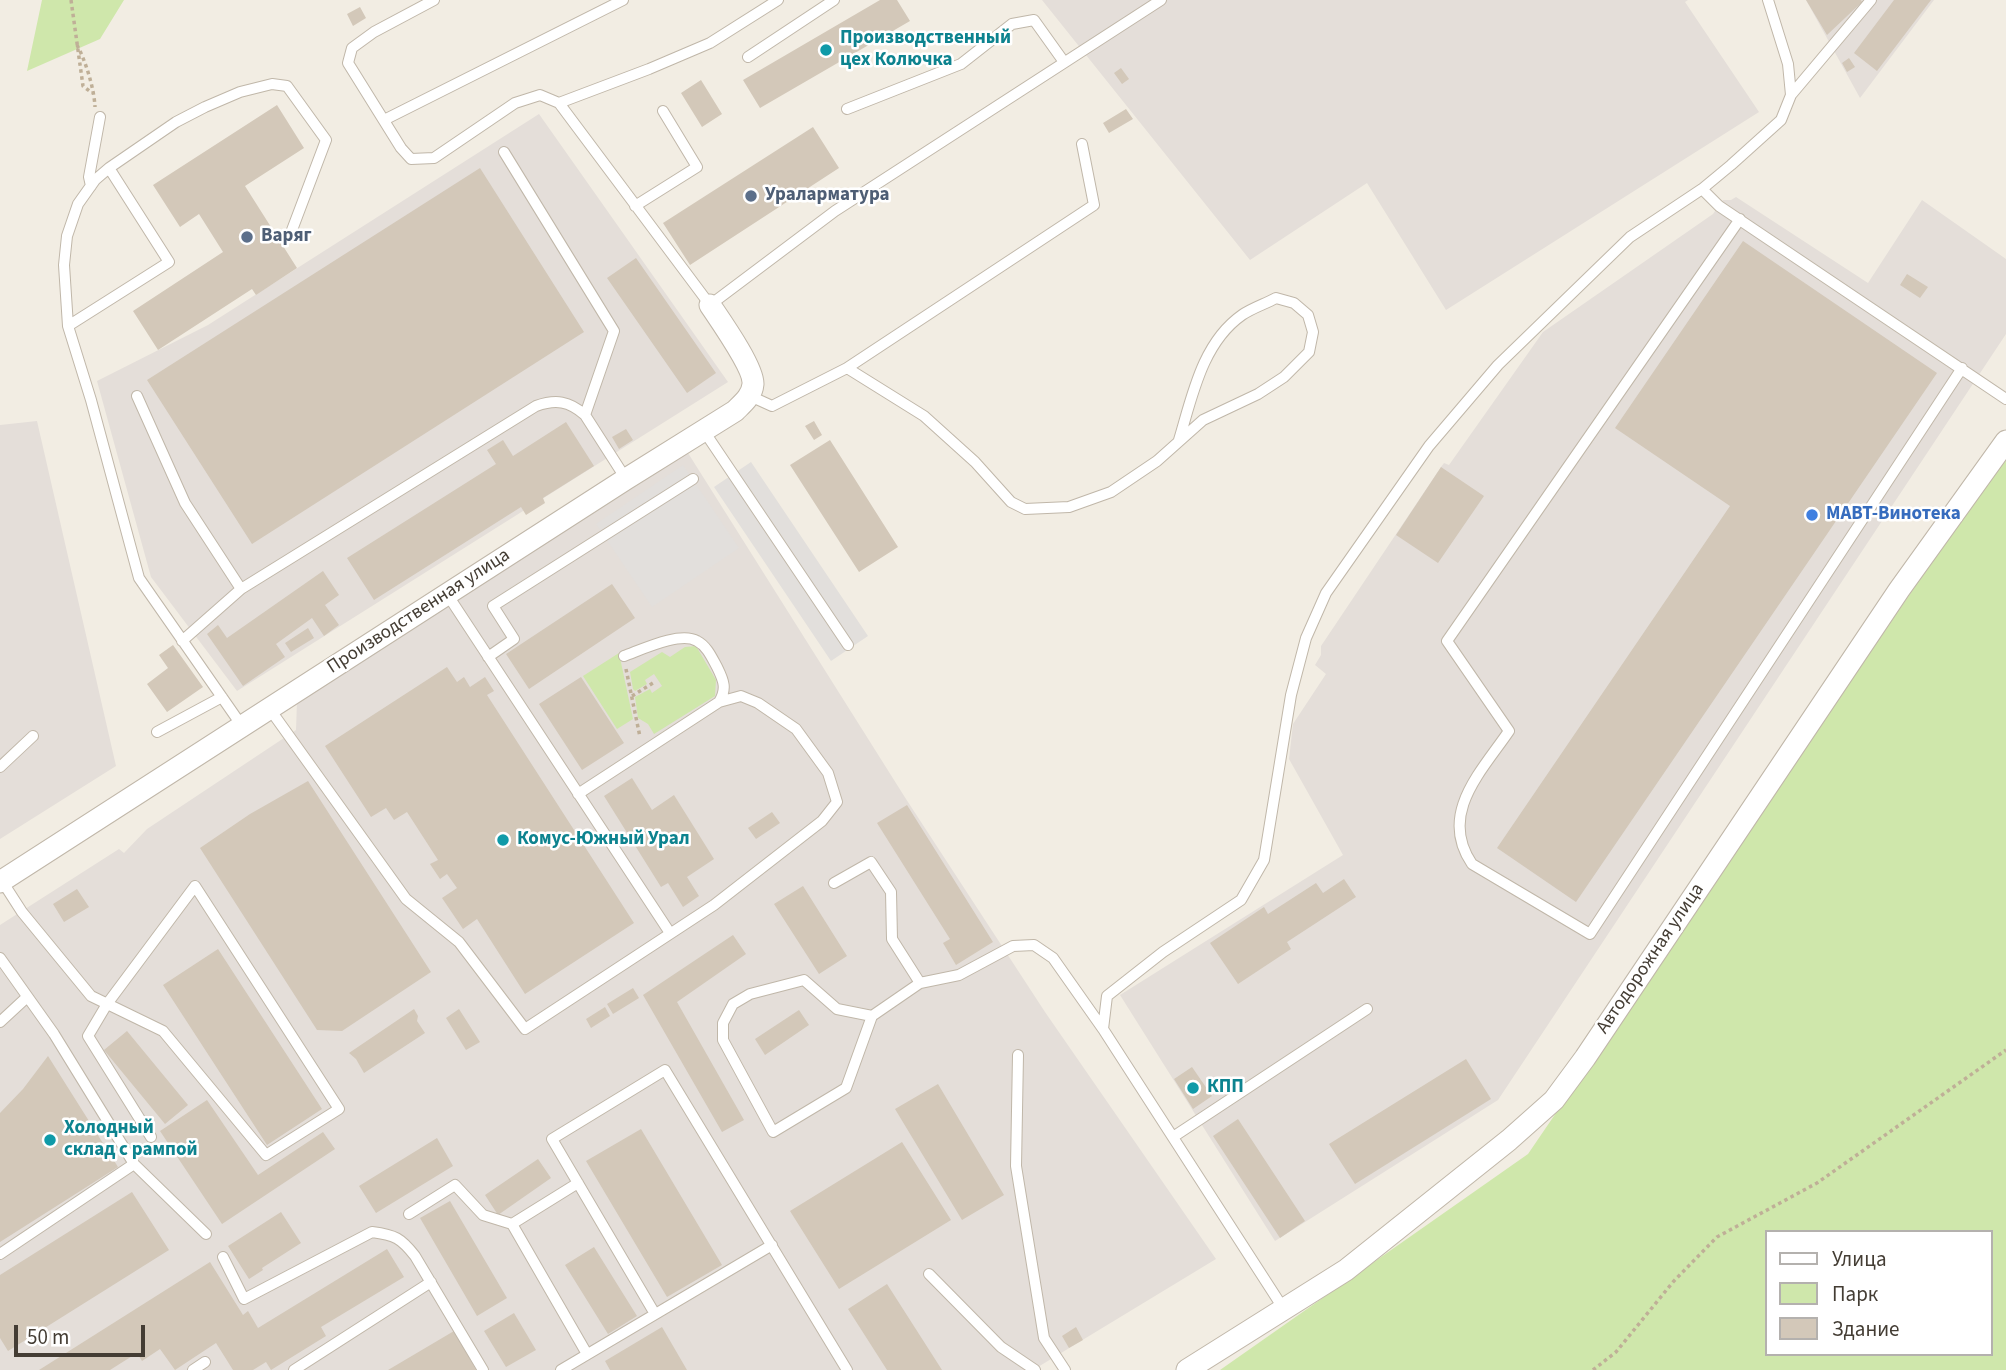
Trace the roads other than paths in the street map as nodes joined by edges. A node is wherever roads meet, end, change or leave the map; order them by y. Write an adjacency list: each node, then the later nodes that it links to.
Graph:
1 (435, 0): 15 (lane)
2 (623, 0): 15 (lane)
3 (778, 0): 11 (lane)
4 (834, 0): 8 (lane)
5 (1161, 0): 9 (lane)
6 (1768, 0): 10 (lane)
7 (1871, 0): 10 (lane)
8 (748, 57)
9 (1064, 62): 12 (lane); 24 (lane)
10 (1791, 95): 20 (lane)
11 (559, 103): 15 (lane); 21 (lane)
12 (847, 109)
13 (663, 111): 21 (lane)
14 (100, 117): 19 (lane)
15 (384, 120)
16 (1082, 144): 26 (lane)
17 (504, 152): 31 (lane)
18 (109, 168): 19 (lane); 23 (lane); 25 (lane)
19 (91, 186): 25 (lane)
20 (1702, 189): 22 (lane); 61 (lane)
21 (635, 206): 24 (lane)
22 (1741, 219): 27 (lane); 27 (lane)
23 (292, 230)
24 (710, 305): 29 (street)
25 (68, 326): 39 (lane)
26 (847, 368): 29 (lane); 33 (lane)
27 (1962, 368): 30 (lane)
28 (137, 396): 37 (lane)
29 (750, 396): 32 (street, Производственная улица)
30 (2006, 399)
31 (585, 415): 35 (lane); 37 (lane)
32 (704, 431): 35 (street, Производственная улица); 40 (lane)
33 (1179, 440): 33 (lane)
34 (2006, 441): 75 (street, Автодорожная улица)
35 (626, 479): 38 (street, Производственная улица)
36 (693, 479): 42 (lane)
37 (241, 589): 39 (lane)
38 (447, 594): 42 (lane); 45 (street, Производственная улица)
39 (182, 640): 43 (lane)
40 (848, 645)
41 (624, 656): 44 (lane)
42 (488, 657): 50 (lane)
43 (222, 698): 46 (lane); 47 (lane)
44 (719, 702): 50 (lane); 53 (lane)
45 (269, 708): 46 (street, Производственная улица); 53 (lane)
46 (242, 726): 51 (street, Производственная улица)
47 (158, 732)
48 (33, 736): 49 (lane)
49 (0, 767)
50 (578, 794): 53 (lane)
51 (1, 881): 57 (lane)
52 (834, 883): 55 (lane)
53 (670, 933)
54 (0, 958): 56 (lane)
55 (920, 983): 59 (lane); 61 (lane)
56 (26, 998): 60 (lane); 65 (lane)
57 (107, 1004): 57 (lane); 63 (lane)
58 (1367, 1009): 64 (lane)
59 (872, 1016): 59 (lane)
60 (0, 1022)
61 (1103, 1028): 64 (lane)
62 (1018, 1055): 85 (lane)
63 (151, 1137)
64 (1173, 1137): 75 (lane)
65 (134, 1164): 69 (lane); 71 (lane)
66 (578, 1183): 68 (lane); 70 (lane); 76 (lane)
67 (409, 1214): 68 (lane)
68 (513, 1224): 77 (lane)
69 (206, 1234)
70 (772, 1245): 76 (lane); 83 (lane)
71 (0, 1254)
72 (223, 1256): 74 (lane)
73 (929, 1274): 84 (lane)
74 (431, 1282): 80 (lane); 81 (lane)
75 (1285, 1311): 86 (street, Автодорожная улица)
76 (655, 1314): 77 (lane)
77 (587, 1354): 82 (lane)
78 (205, 1362): 79 (lane)
79 (193, 1370)
80 (294, 1370)
81 (483, 1370)
82 (561, 1370)
83 (848, 1370)
84 (1035, 1370)
85 (1065, 1370)
86 (1187, 1370)

